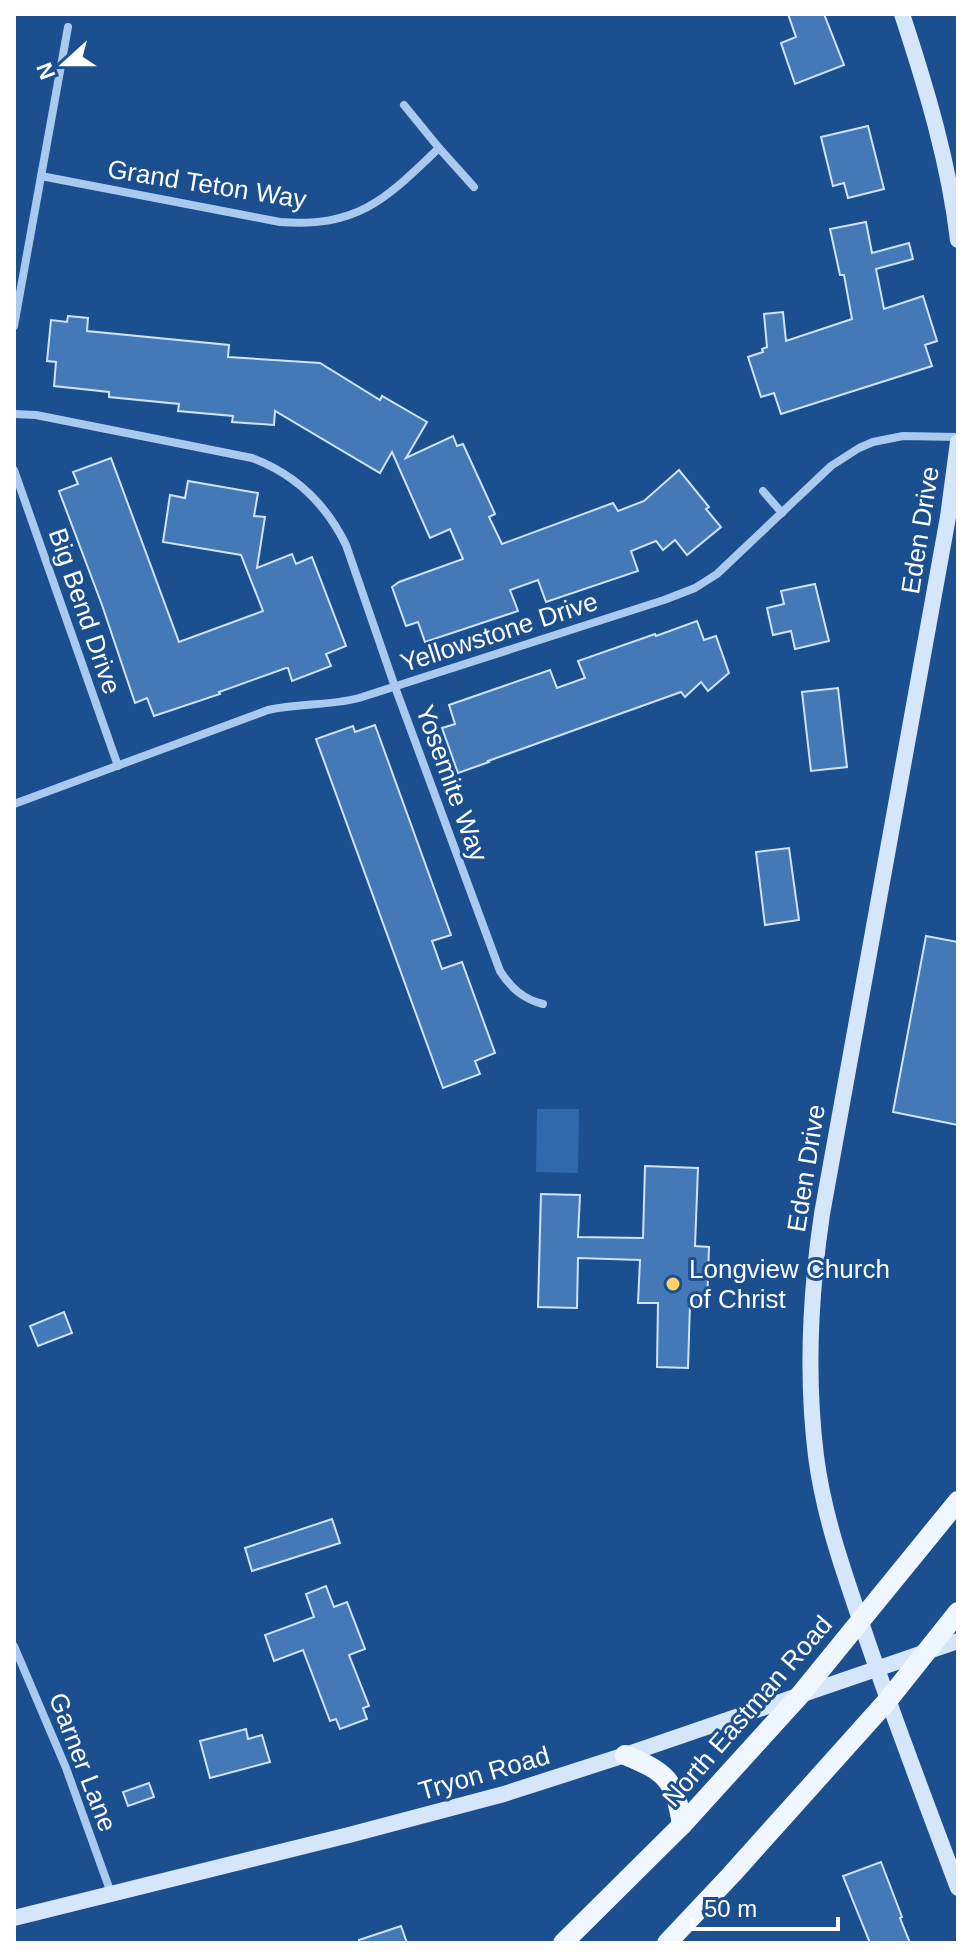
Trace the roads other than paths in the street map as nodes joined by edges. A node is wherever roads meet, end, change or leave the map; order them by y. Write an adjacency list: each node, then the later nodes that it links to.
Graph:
1 (902, 14): 7 (street)
2 (68, 27): 5 (street)
3 (404, 105): 4 (street)
4 (439, 148): 5 (street, Grand Teton Way); 6 (street)
5 (41, 176): 8 (street)
6 (474, 187)
7 (958, 240)
8 (14, 326)
9 (14, 414): 14 (street, Yosemite Way)
10 (958, 440): 13 (street, Yellowstone Drive); 20 (street, Eden Drive)
11 (14, 470): 15 (street, Big Bend Drive)
12 (763, 491): 13 (street)
13 (782, 513): 14 (street, Yellowstone Drive)
14 (395, 687): 15 (street, Yellowstone Drive); 17 (street, Yosemite Way)
15 (118, 766): 16 (street, Yellowstone Drive)
16 (14, 804)
17 (543, 1004)
18 (958, 1501): 20 (main road, North Eastman Road)
19 (958, 1612): 23 (main road)
20 (860, 1621): 24 (street, Eden Drive); 25 (main road, North Eastman Road)
21 (958, 1641): 23 (street, Tryon Road)
22 (14, 1646): 30 (street, Garner Lane)
23 (927, 1652): 24 (street, Tryon Road); 26 (main road)
24 (877, 1668): 25 (street, Tryon Road); 26 (street, Eden Drive)
25 (800, 1695): 27 (street, Tryon Road); 28 (main road, North Eastman Road)
26 (888, 1700): 29 (street, Eden Drive); 33 (main road)
27 (625, 1755): 28 (main road); 30 (street, Tryon Road)
28 (682, 1825): 32 (main road, North Eastman Road)
29 (958, 1888)
30 (111, 1894): 31 (street, Tryon Road)
31 (14, 1918)
32 (563, 1943)
33 (667, 1943)

